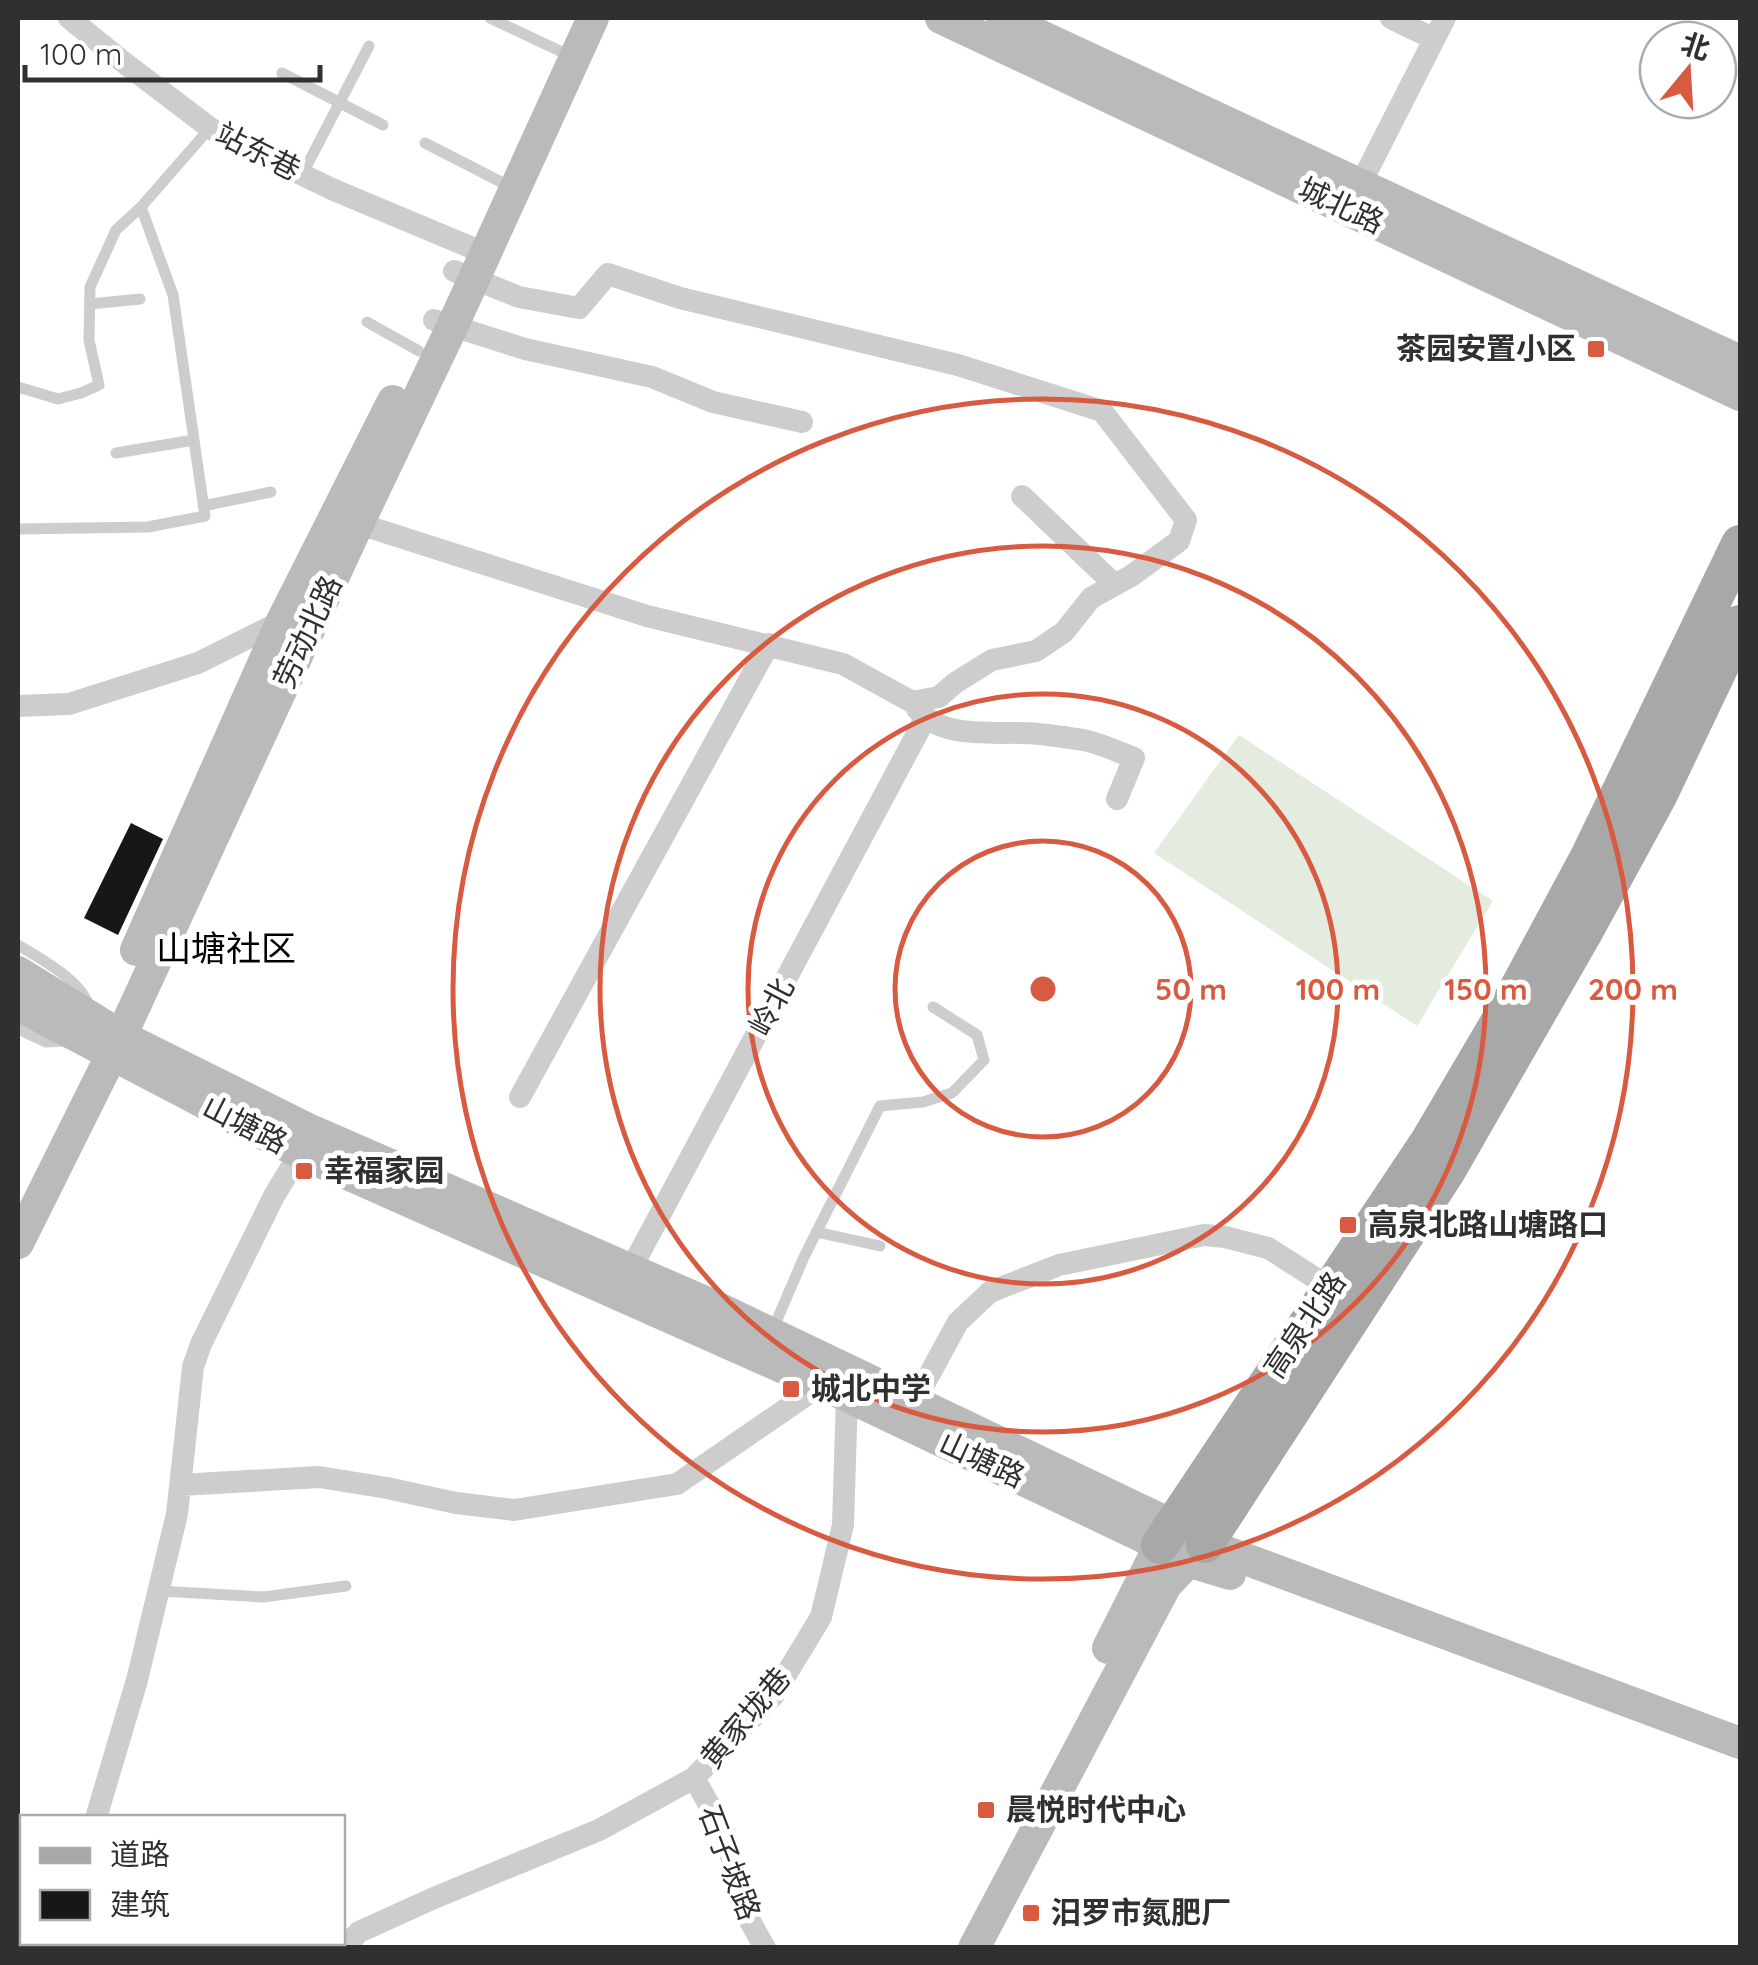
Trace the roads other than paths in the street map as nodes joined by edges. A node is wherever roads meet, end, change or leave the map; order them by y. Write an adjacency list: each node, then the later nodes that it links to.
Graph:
1 (69, 18): 14 (street, 站东巷)
2 (490, 18): 10 (lane)
3 (576, 18): 10 (street, 劳动北路)
4 (593, 18): 20 (street, 劳动北路)
5 (941, 18): 28 (street, 城北路)
6 (1002, 18): 18 (street, 城北路)
7 (1391, 18): 8 (street)
8 (1440, 28): 18 (street)
9 (369, 46): 12 (lane)
10 (560, 51): 17 (street, 劳动北路)
11 (282, 73): 12 (lane)
12 (341, 103): 13 (lane); 16 (lane)
13 (383, 125)
14 (210, 128): 16 (street, 站东巷); 19 (lane)
15 (425, 143): 17 (lane)
16 (302, 175): 20 (street, 站东巷)
17 (503, 183): 20 (street, 劳动北路)
18 (1360, 185): 26 (street, 城北路)
19 (141, 207): 22 (lane); 30 (lane)
20 (466, 266): 24 (street, 劳动北路); 38 (street, 站东巷)
21 (140, 299): 22 (lane)
22 (90, 304): 27 (lane)
23 (367, 322): 25 (lane)
24 (443, 324): 25 (street, 劳动北路); 29 (street); 35 (street, 劳动北路)
25 (418, 351): 35 (street, 劳动北路)
26 (1740, 361)
27 (18, 387)
28 (1740, 395)
29 (802, 422)
30 (194, 440): 31 (lane); 34 (lane)
31 (116, 453)
32 (271, 492): 34 (lane)
33 (1022, 496): 38 (street)
34 (204, 506): 36 (lane)
35 (346, 520): 39 (street, 劳动北路); 41 (street); 48 (street, 劳动北路)
36 (18, 528)
37 (1740, 544): 56 (main road, 高泉北路)
38 (1115, 585): 43 (street)
39 (282, 621): 42 (street); 48 (street, 劳动北路)
40 (1740, 624): 61 (main road, 高泉北路)
41 (769, 644): 43 (street); 49 (street)
42 (18, 706)
43 (919, 711): 44 (street); 55 (street, 岭北)
44 (1117, 800)
45 (18, 945): 48 (lane)
46 (24, 1001): 48 (street, 山塘路); 48 (lane)
47 (933, 1006): 52 (lane)
48 (100, 1037): 50 (street, 山塘路); 51 (street, 劳动北路); 53 (street, 劳动北路); 55 (street, 山塘路)
49 (520, 1098)
50 (300, 1153): 55 (street, 山塘路); 60 (street)
51 (18, 1203)
52 (816, 1232): 54 (lane); 57 (lane)
53 (18, 1243)
54 (880, 1246)
55 (624, 1281): 57 (street, 山塘路); 58 (street, 山塘路)
56 (1331, 1288): 59 (street); 61 (main road, 高泉北路)
57 (772, 1333): 59 (street, 山塘路)
58 (834, 1390): 60 (street); 61 (street, 山塘路); 66 (street, 黄家垅巷)
59 (915, 1401): 61 (street, 山塘路)
60 (180, 1485): 63 (street)
61 (1181, 1544): 64 (street, 山塘路); 65 (street, 山塘路); 70 (street, 高泉北路); 71 (street, 高泉北路)
62 (346, 1586): 63 (lane)
63 (159, 1591): 67 (street)
64 (1740, 1743)
65 (1740, 1754)
66 (694, 1778): 68 (street, 黄家垅巷); 69 (street, 石子坡路)
67 (97, 1815)
68 (344, 1948)
69 (765, 1948)
70 (954, 1948)
71 (974, 1948)

